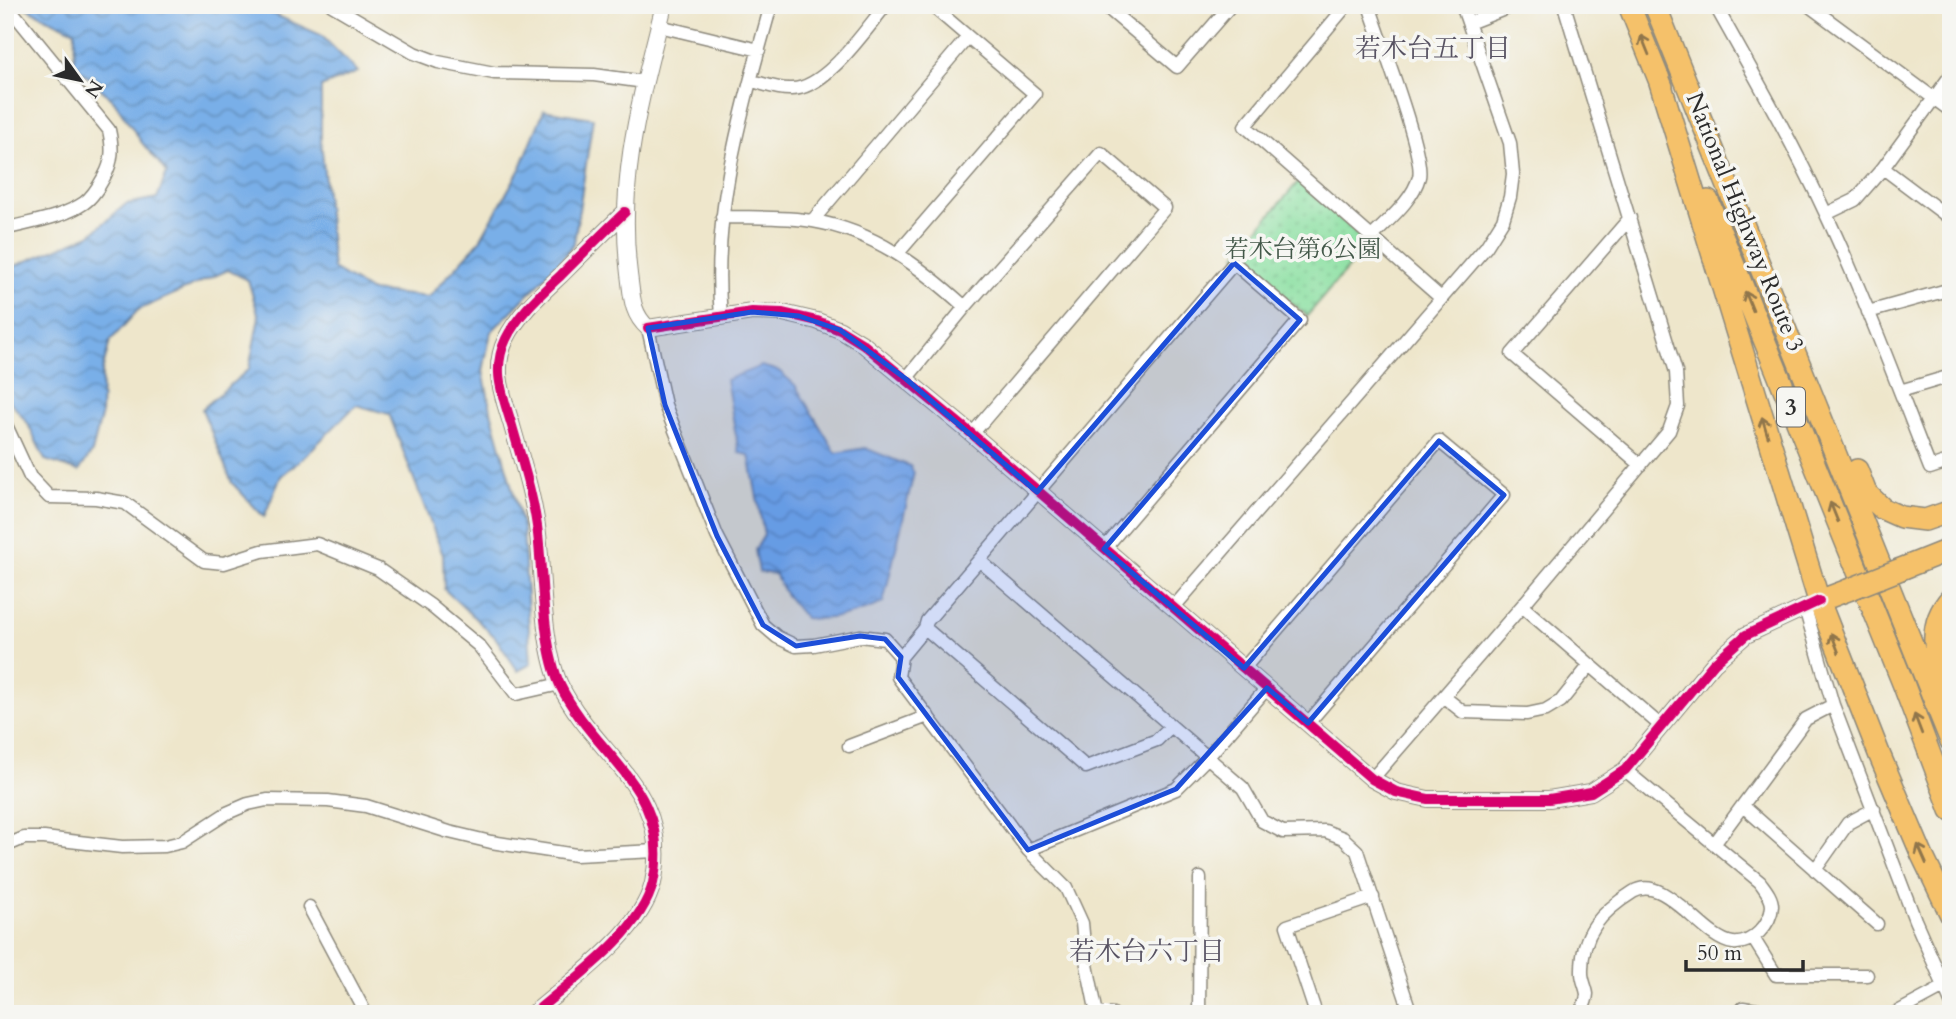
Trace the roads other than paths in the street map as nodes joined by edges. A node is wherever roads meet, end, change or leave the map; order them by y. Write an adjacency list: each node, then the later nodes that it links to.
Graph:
1 (7, 5): 35 (street)
2 (332, 5): 25 (street)
3 (664, 5): 19 (street)
4 (771, 5): 21 (street)
5 (886, 5): 24 (street)
6 (931, 5): 20 (street)
7 (1116, 5): 8 (street)
8 (1231, 5)
9 (1347, 5): 36 (street)
10 (1369, 5): 36 (street)
11 (1462, 5): 18 (street)
12 (1515, 5): 18 (street)
13 (1564, 5): 32 (street)
14 (1629, 5): 23 (main road, National Highway Route 3 / 3, one-way to 14)
15 (1655, 5): 38 (main road, National Highway Route 3 / 3)
16 (1715, 5): 30 (street)
17 (1808, 5): 26 (street)
18 (1469, 23): 40 (street)
19 (659, 26): 21 (street); 25 (street)
20 (968, 37): 34 (street); 37 (street)
21 (759, 50): 24 (street)
22 (1951, 75): 26 (street)
23 (1658, 76): 58 (main road, one-way to 23); 81 (main road, National Highway Route 3 / 3, one-way to 23)
24 (752, 81): 31 (street)
25 (645, 82): 29 (street)
26 (1934, 98): 27 (street); 28 (street)
27 (1951, 111)
28 (1882, 168): 30 (street); 33 (street)
29 (625, 212): 44 (street); 65 (street)
30 (1826, 214): 42 (street)
31 (722, 217): 34 (street); 43 (street)
32 (1629, 218): 51 (street); 51 (street)
33 (1951, 219)
34 (813, 220): 37 (street)
35 (5, 229)
36 (1373, 236): 40 (street)
37 (898, 253): 41 (street)
38 (1766, 279): 53 (main road); 74 (main road, National Highway Route 3 / 3)
39 (1951, 289): 42 (street)
40 (1441, 298): 60 (street)
41 (965, 307): 46 (street); 49 (street)
42 (1868, 312): 47 (street)
43 (721, 316): 44 (street); 46 (street)
44 (648, 328): 62 (street)
45 (1951, 376): 47 (street)
46 (906, 379): 49 (street)
47 (1900, 391): 50 (street)
48 (5, 423): 65 (street)
49 (972, 435): 52 (street)
50 (1951, 461)
51 (1641, 466): 59 (street)
52 (1037, 492): 54 (street); 54 (street); 56 (street)
53 (1951, 511)
54 (1104, 549): 60 (street)
55 (1951, 549): 58 (main road, bridge)
56 (980, 561): 61 (street); 72 (street)
57 (1951, 598): 68 (main road)
58 (1812, 605): 69 (street); 73 (street); 90 (main road, one-way to 58)
59 (1522, 606): 63 (street); 67 (street)
60 (1173, 608): 64 (street)
61 (925, 628): 62 (street); 72 (street)
62 (901, 656): 70 (street)
63 (1590, 666): 67 (street); 73 (street)
64 (1244, 668): 66 (street); 71 (street)
65 (560, 684): 85 (street)
66 (1267, 688): 71 (street); 76 (street)
67 (1444, 697): 78 (street)
68 (1951, 704)
69 (1833, 705): 79 (street); 80 (street)
70 (928, 716): 75 (street); 84 (street)
71 (1308, 723): 78 (street)
72 (1171, 726): 76 (street)
73 (1661, 726): 77 (street)
74 (1951, 741)
75 (849, 746)
76 (1208, 758): 84 (street); 88 (street)
77 (1625, 770): 78 (street); 82 (street)
78 (1373, 779)
79 (1743, 806): 82 (street); 86 (street)
80 (1874, 809): 86 (street); 94 (street)
81 (1951, 810)
82 (1715, 843): 92 (street)
83 (5, 846): 85 (street)
84 (1028, 850): 97 (street)
85 (656, 851): 99 (street)
86 (1815, 870): 91 (street)
87 (1200, 878): 101 (street)
88 (1373, 897): 102 (street); 103 (street)
89 (309, 907): 98 (street)
90 (1951, 915)
91 (1877, 924)
92 (1753, 938): 93 (street); 104 (street)
93 (1867, 975)
94 (1944, 987): 95 (street); 106 (street)
95 (1951, 1002)
96 (1743, 1008): 105 (street)
97 (1097, 1013): 100 (street)
98 (366, 1014)
99 (533, 1014)
100 (1113, 1014)
101 (1199, 1014)
102 (1315, 1014)
103 (1411, 1014)
104 (1580, 1014)
105 (1787, 1014)
106 (1894, 1014)

